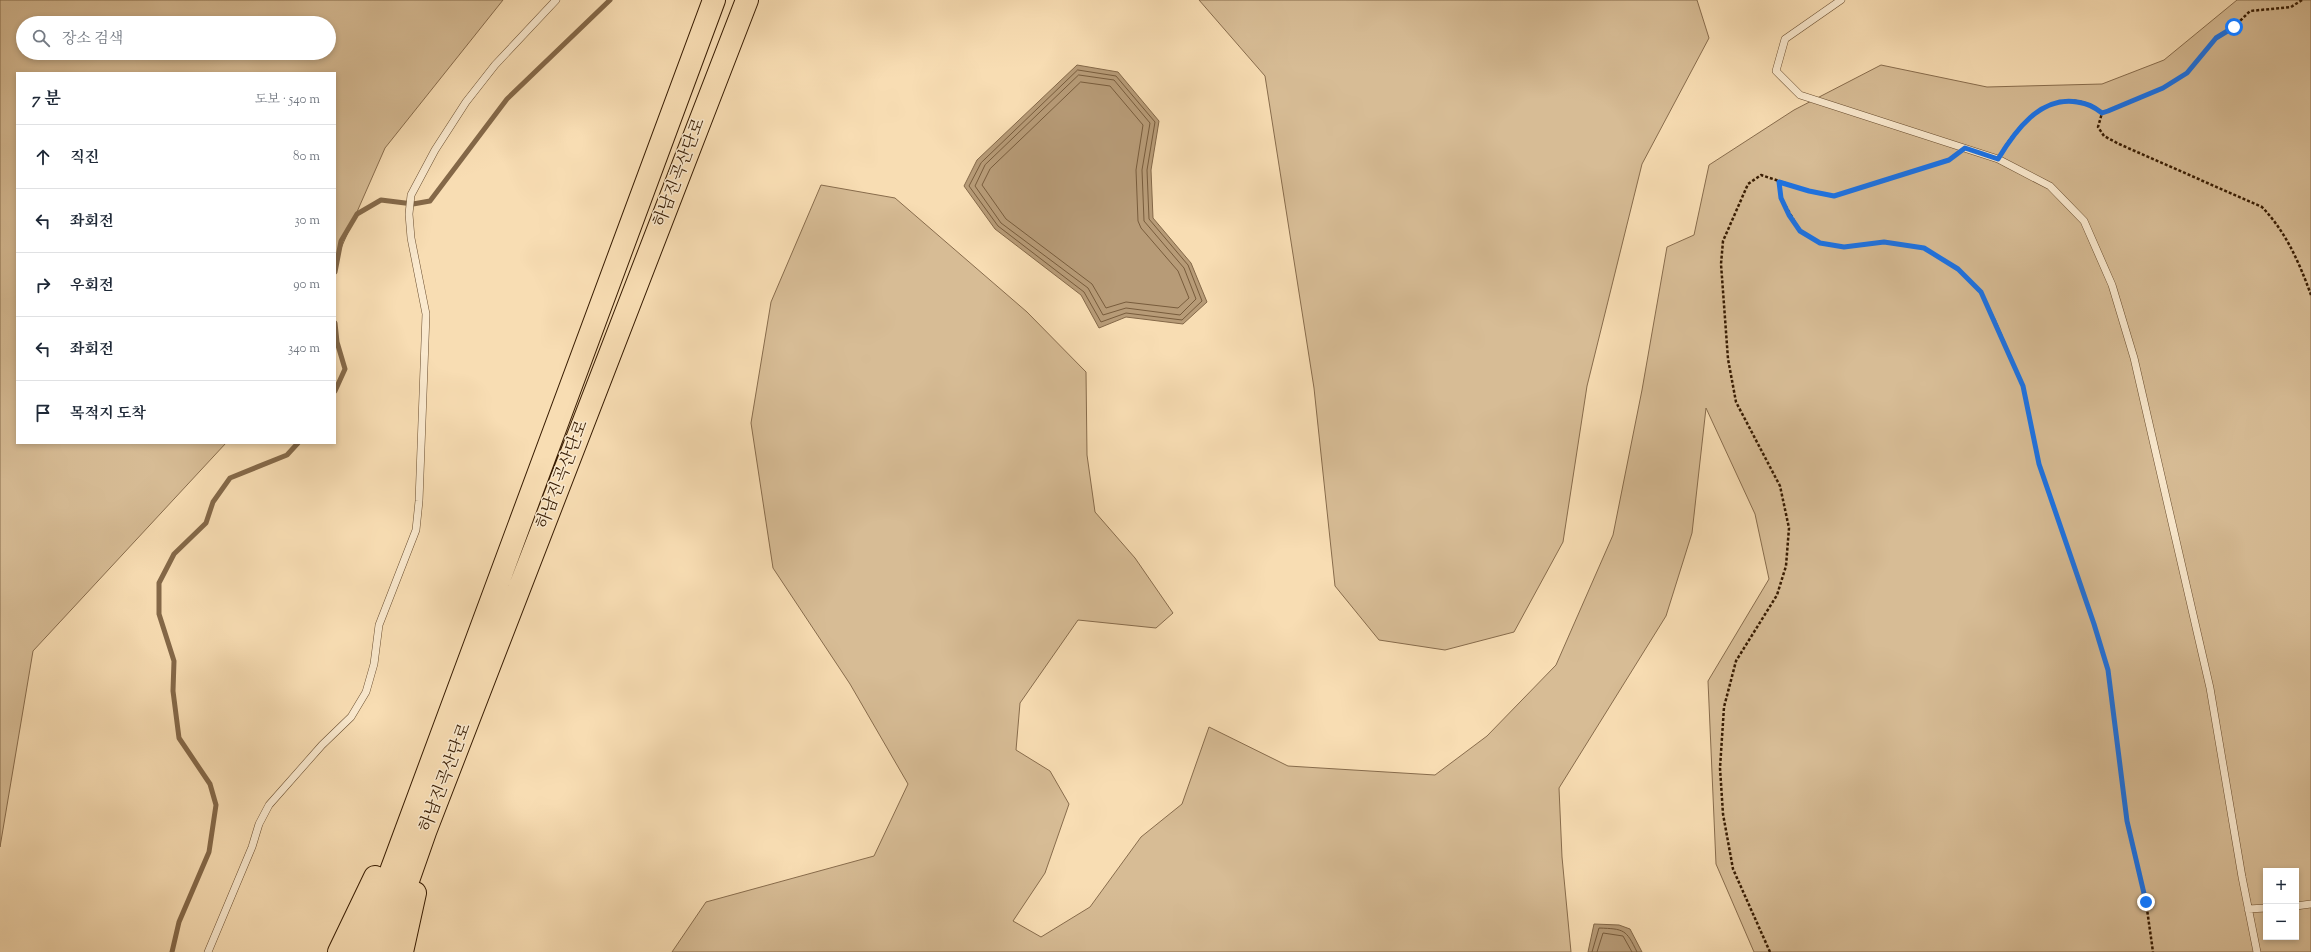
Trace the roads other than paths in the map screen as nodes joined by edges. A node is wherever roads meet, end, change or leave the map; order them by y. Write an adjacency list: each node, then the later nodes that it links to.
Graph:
1 (556, 0): 11 (lane)
2 (714, 0): 5 (highway, 하남진곡산단로)
3 (747, 0): 6 (highway, 하남진곡산단로)
4 (1841, 0): 10 (lane)
5 (426, 775): 12 (highway); 13 (highway, 하남진곡산단로)
6 (425, 832): 14 (highway, 하남진곡산단로); 15 (highway)
7 (2311, 904): 8 (lane)
8 (2299, 906)
9 (2263, 908): 10 (lane)
10 (2248, 909): 16 (lane)
11 (208, 952)
12 (339, 952)
13 (361, 952)
14 (383, 952)
15 (402, 952)
16 (2257, 952)

